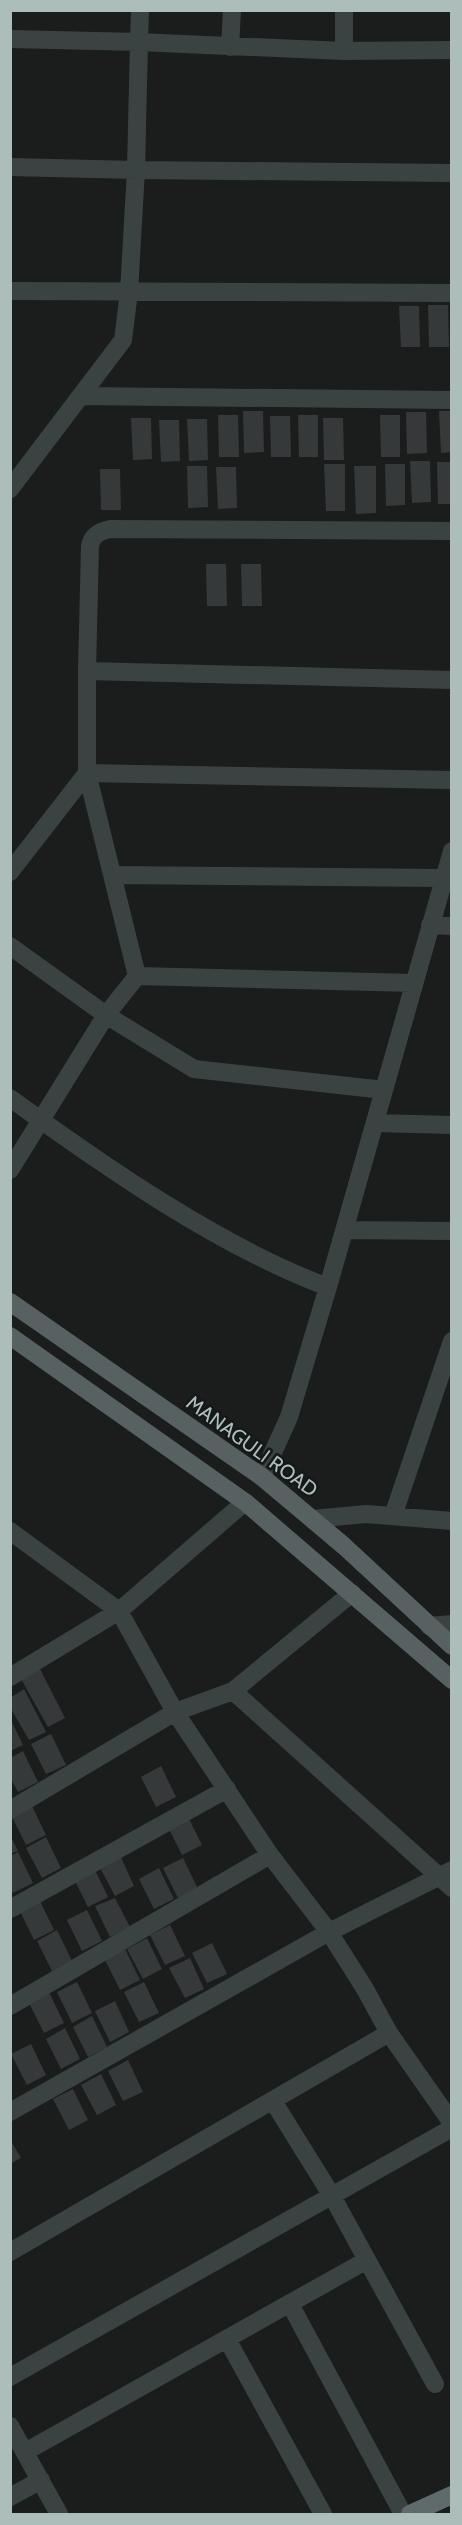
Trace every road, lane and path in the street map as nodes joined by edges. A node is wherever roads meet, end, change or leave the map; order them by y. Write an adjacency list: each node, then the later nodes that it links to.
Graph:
1 (140, 10): 5 (street)
2 (232, 10): 6 (street)
3 (344, 10): 8 (street)
4 (10, 39): 5 (street)
5 (139, 42): 6 (street); 10 (street)
6 (230, 46): 8 (street)
7 (452, 50): 8 (street)
8 (344, 51)
9 (10, 167): 10 (street)
10 (136, 170): 11 (street); 13 (street)
11 (452, 173)
12 (10, 291): 13 (street)
13 (129, 292): 14 (street); 15 (street)
14 (452, 293)
15 (82, 396): 16 (street); 17 (street)
16 (452, 400)
17 (10, 489)
18 (452, 531): 19 (street)
19 (87, 671): 20 (street); 21 (street)
20 (452, 680)
21 (87, 772): 22 (street); 24 (street); 25 (street)
22 (452, 780)
23 (452, 851): 26 (street)
24 (10, 872)
25 (114, 875): 26 (street); 30 (street)
26 (443, 878): 27 (street)
27 (430, 925): 28 (street); 31 (street)
28 (452, 926)
29 (10, 946): 32 (street)
30 (137, 976): 31 (street); 32 (street)
31 (414, 983): 33 (street)
32 (106, 1015): 33 (street); 35 (street)
33 (384, 1090): 36 (street)
34 (10, 1098): 35 (street)
35 (42, 1120): 38 (street); 41 (street)
36 (375, 1123): 37 (street); 39 (street)
37 (452, 1125)
38 (10, 1170)
39 (344, 1230): 40 (street); 41 (street)
40 (452, 1231)
41 (328, 1287): 45 (street)
42 (10, 1302): 45 (main road, MANAGULI ROAD)
43 (10, 1336): 46 (main road)
44 (452, 1341): 47 (street)
45 (262, 1477): 48 (main road, MANAGULI ROAD)
46 (245, 1502): 51 (main road); 52 (street)
47 (393, 1516): 48 (street); 49 (street)
48 (313, 1519): 54 (main road, MANAGULI ROAD)
49 (452, 1521)
50 (10, 1531): 52 (street)
51 (352, 1593): 57 (main road); 58 (street)
52 (119, 1611): 56 (street); 59 (street)
53 (452, 1624): 54 (street)
54 (429, 1626): 55 (main road, MANAGULI ROAD)
55 (452, 1646)
56 (14, 1669)
57 (452, 1680)
58 (233, 1691): 59 (street); 63 (street)
59 (175, 1712): 60 (street); 61 (street)
60 (227, 1789): 62 (street); 64 (street)
61 (10, 1810)
62 (270, 1855): 65 (street); 66 (street)
63 (447, 1878): 65 (street)
64 (10, 1909)
65 (329, 1932): 67 (street); 69 (street)
66 (10, 2006)
67 (389, 2033): 68 (street); 70 (street)
68 (273, 2101): 72 (street); 73 (street)
69 (10, 2112)
70 (452, 2123)
71 (452, 2128): 72 (street)
72 (332, 2196): 74 (street); 77 (street)
73 (10, 2252)
74 (367, 2260): 75 (street); 78 (street)
75 (290, 2304): 76 (street); 86 (street)
76 (227, 2339): 80 (street); 85 (street)
77 (10, 2377)
78 (435, 2384)
79 (10, 2426): 80 (street)
80 (25, 2452): 81 (street)
81 (41, 2480): 83 (street); 84 (street)
82 (452, 2495): 87 (highway)
83 (10, 2497)
84 (58, 2514)
85 (323, 2514)
86 (403, 2514)
87 (410, 2514)

